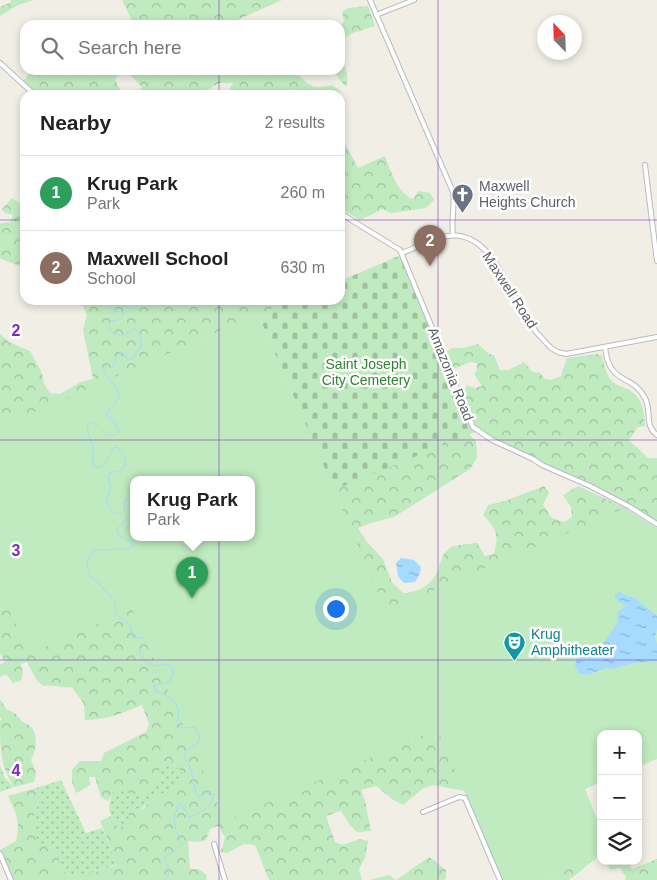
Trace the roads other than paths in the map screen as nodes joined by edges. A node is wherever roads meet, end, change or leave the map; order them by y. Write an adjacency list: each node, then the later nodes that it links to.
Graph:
1 (370, 0): 3 (street)
2 (414, 0): 3 (street)
3 (376, 15): 8 (street)
4 (0, 62): 5 (street)
5 (30, 90)
6 (645, 165): 10 (street)
7 (345, 215): 9 (street)
8 (453, 235): 9 (street); 12 (street, Maxwell Road)
9 (402, 253): 14 (street, Amazonia Road)
10 (657, 261)
11 (657, 337): 12 (street, Maxwell Road)
12 (605, 347): 13 (street)
13 (657, 434)
14 (657, 524)
15 (424, 812): 20 (street)
16 (214, 844): 19 (street)
17 (0, 854): 18 (street)
18 (11, 880)
19 (225, 880)
20 (500, 880)

